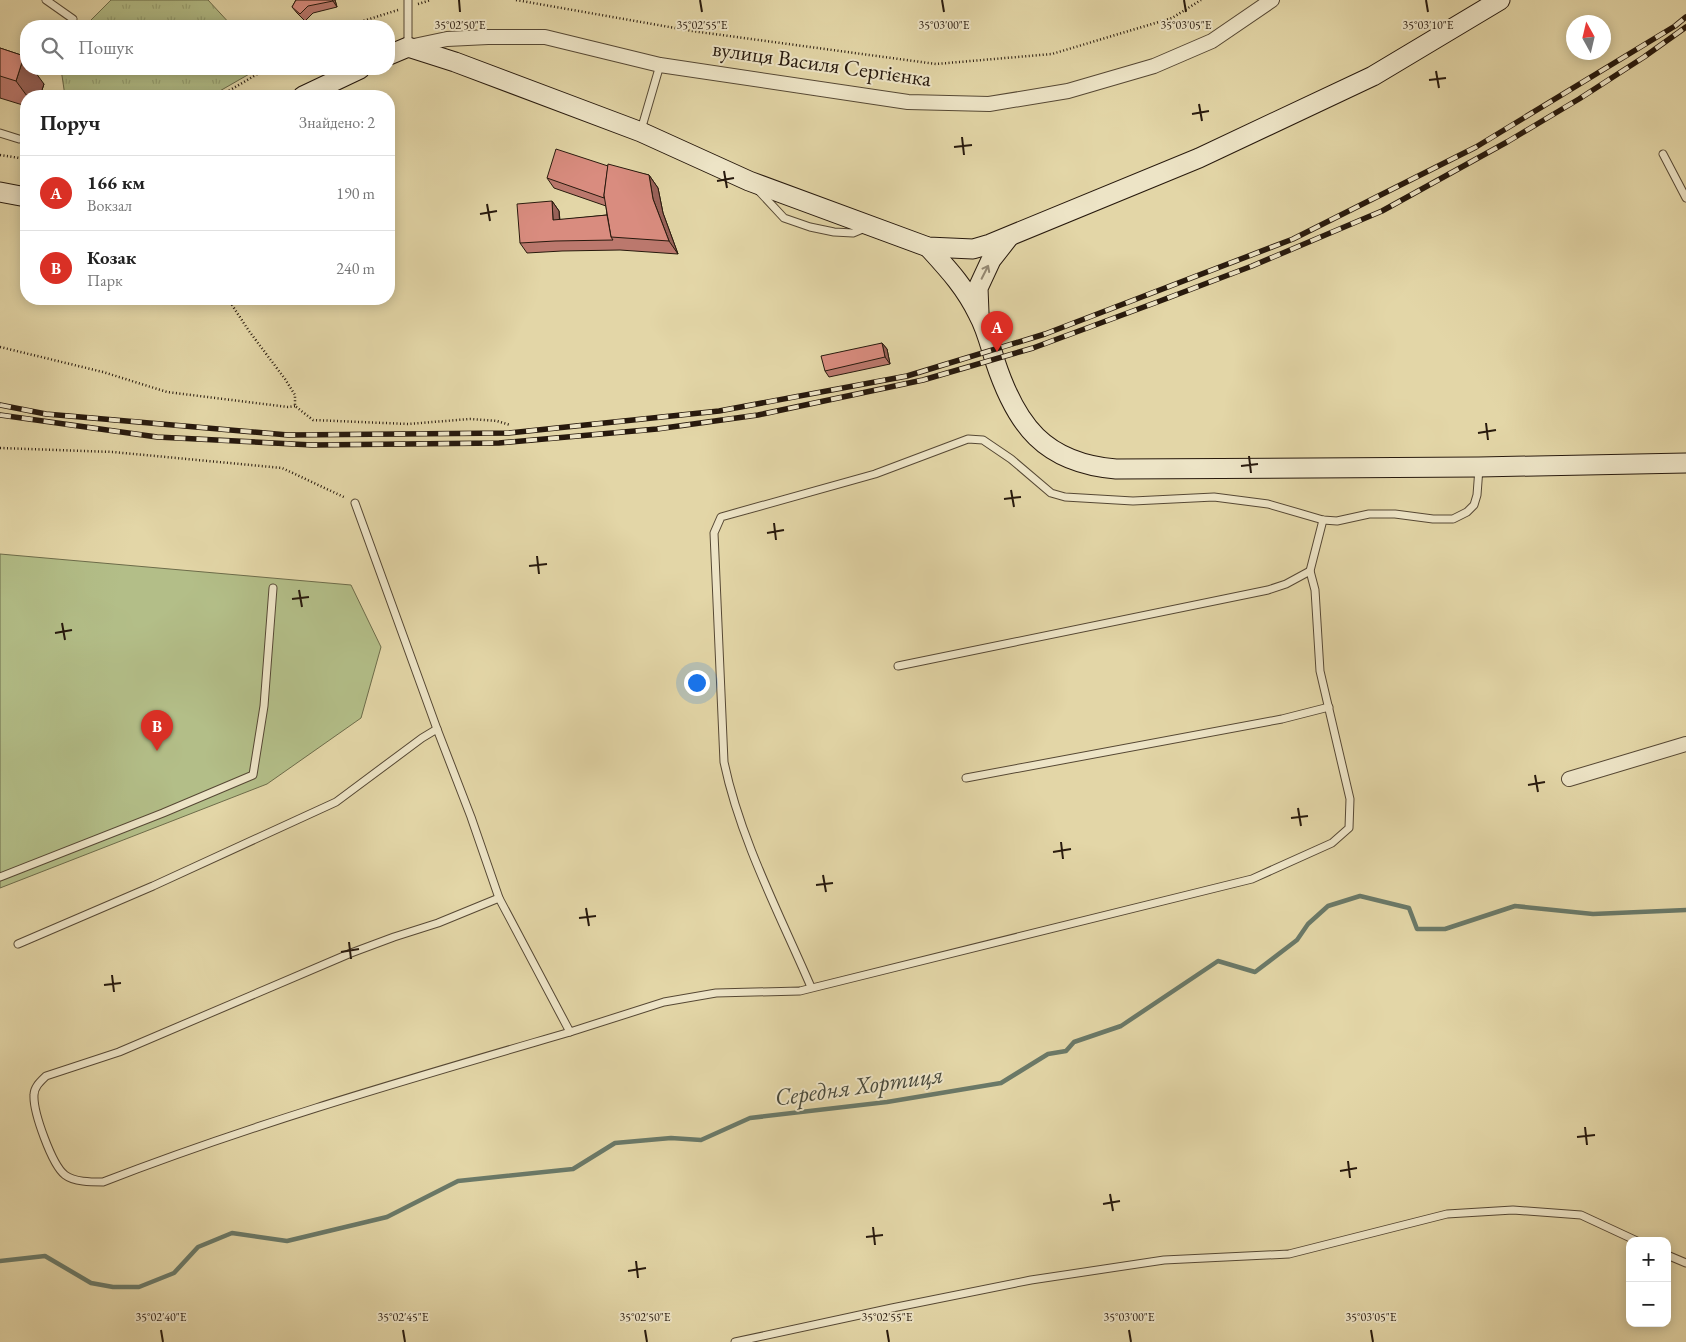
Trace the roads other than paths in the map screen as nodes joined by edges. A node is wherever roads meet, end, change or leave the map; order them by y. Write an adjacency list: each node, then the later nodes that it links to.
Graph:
1 (46, 0): 5 (lane)
2 (1272, 0): 8 (street, вулиця Василя Сергієнка)
3 (1500, 0): 18 (main road)
4 (408, 4): 6 (lane)
5 (73, 19)
6 (408, 47): 7 (main road, вулиця Василя Сергієнка); 8 (street, вулиця Василя Сергієнка); 11 (main road)
7 (395, 52)
8 (660, 65): 11 (lane)
9 (347, 75): 10 (main road)
10 (316, 90)
11 (640, 132): 19 (main road)
12 (0, 134): 13 (lane)
13 (19, 139)
14 (1663, 154): 17 (lane)
15 (0, 192): 16 (main road)
16 (20, 196)
17 (1686, 198)
18 (1010, 236): 19 (main road); 20 (main road, one-way to 18)
19 (928, 247): 20 (main road)
20 (979, 314): 22 (main road)
21 (1686, 463): 22 (main road)
22 (1479, 467): 24 (lane)
23 (355, 503): 29 (lane)
24 (1323, 520): 25 (lane); 36 (lane)
25 (1310, 571): 27 (lane); 28 (lane)
26 (273, 588): 33 (lane)
27 (898, 666)
28 (1329, 707): 31 (lane); 36 (lane)
29 (437, 729): 34 (lane); 35 (lane)
30 (1686, 744): 32 (street)
31 (966, 778)
32 (1569, 779)
33 (0, 877)
34 (500, 898): 37 (lane); 37 (lane)
35 (18, 944)
36 (811, 988): 37 (lane)
37 (570, 1032)
38 (1628, 1237): 41 (lane)
39 (1671, 1257): 40 (lane)
40 (1686, 1263)
41 (735, 1342)

